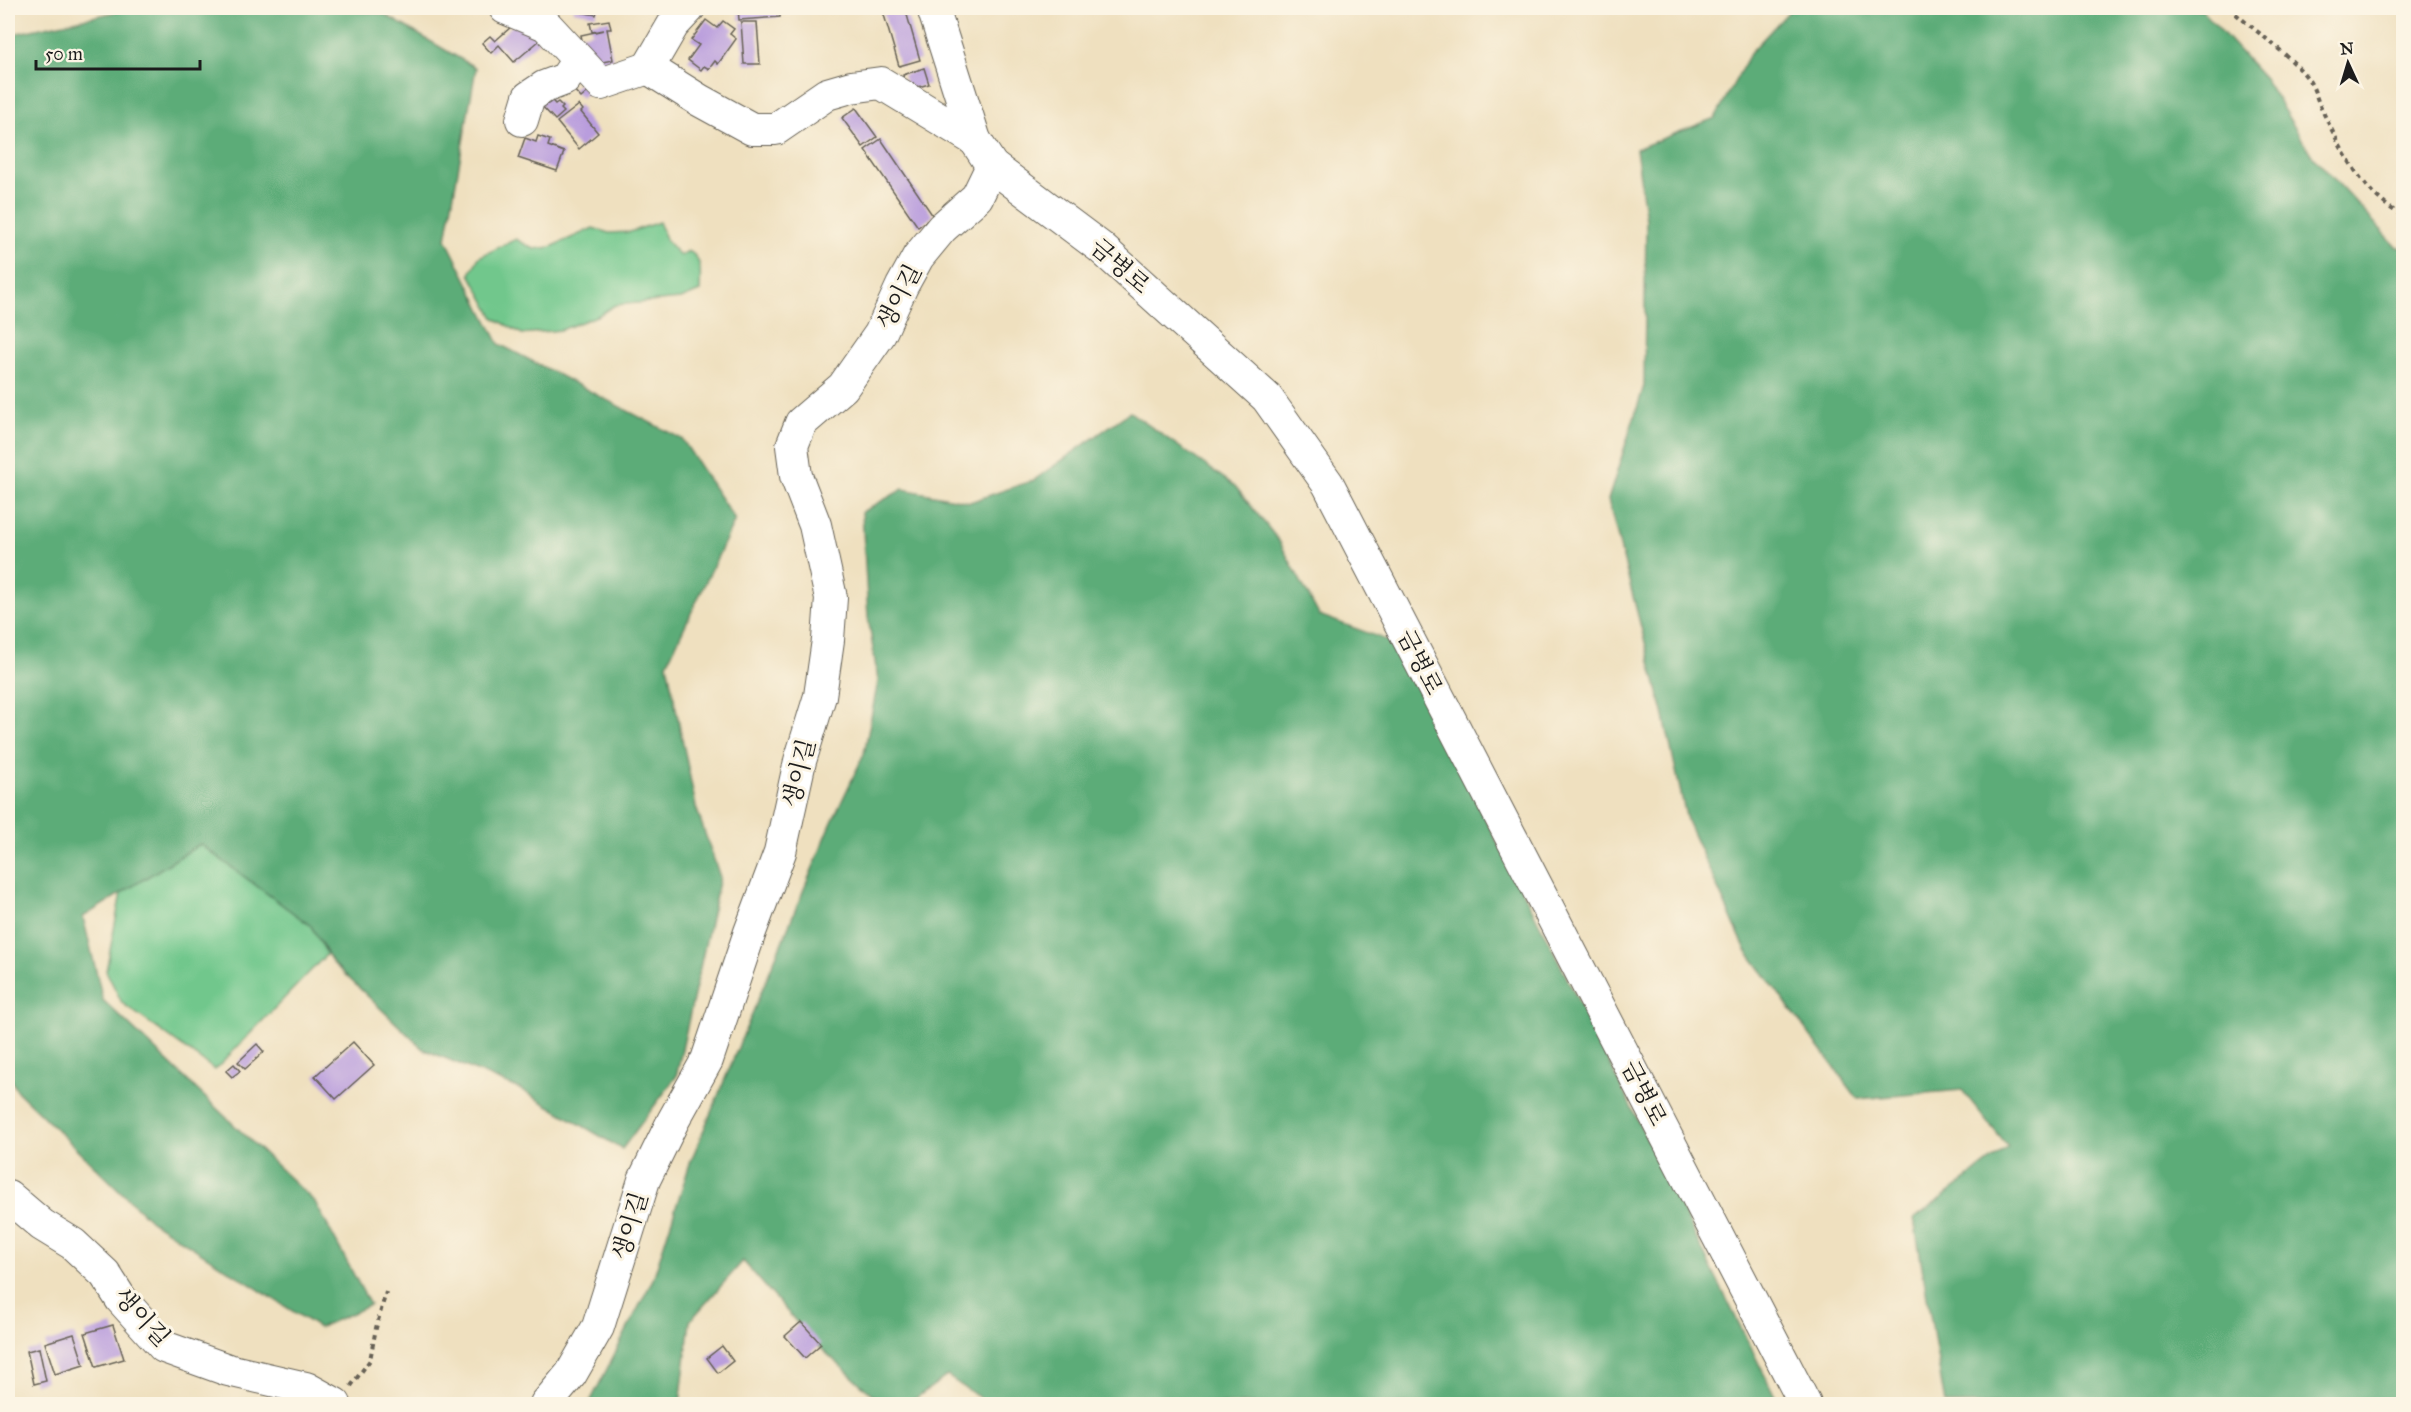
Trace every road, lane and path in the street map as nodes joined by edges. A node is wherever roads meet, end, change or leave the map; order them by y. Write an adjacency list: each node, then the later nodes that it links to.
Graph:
1 (506, 8): 5 (street)
2 (689, 8): 7 (street)
3 (933, 8): 9 (street, 금병로)
4 (2229, 8): 11 (path)
5 (551, 19): 6 (street)
6 (578, 60): 7 (street); 8 (street)
7 (648, 68): 9 (street)
8 (522, 120)
9 (975, 140): 10 (street, 금병로)
10 (992, 166): 15 (street, 생이길); 16 (street, 금병로)
11 (2403, 216)
12 (8, 1196): 14 (street, 생이길)
13 (386, 1292): 14 (path)
14 (334, 1403)
15 (546, 1404)
16 (1805, 1404)

